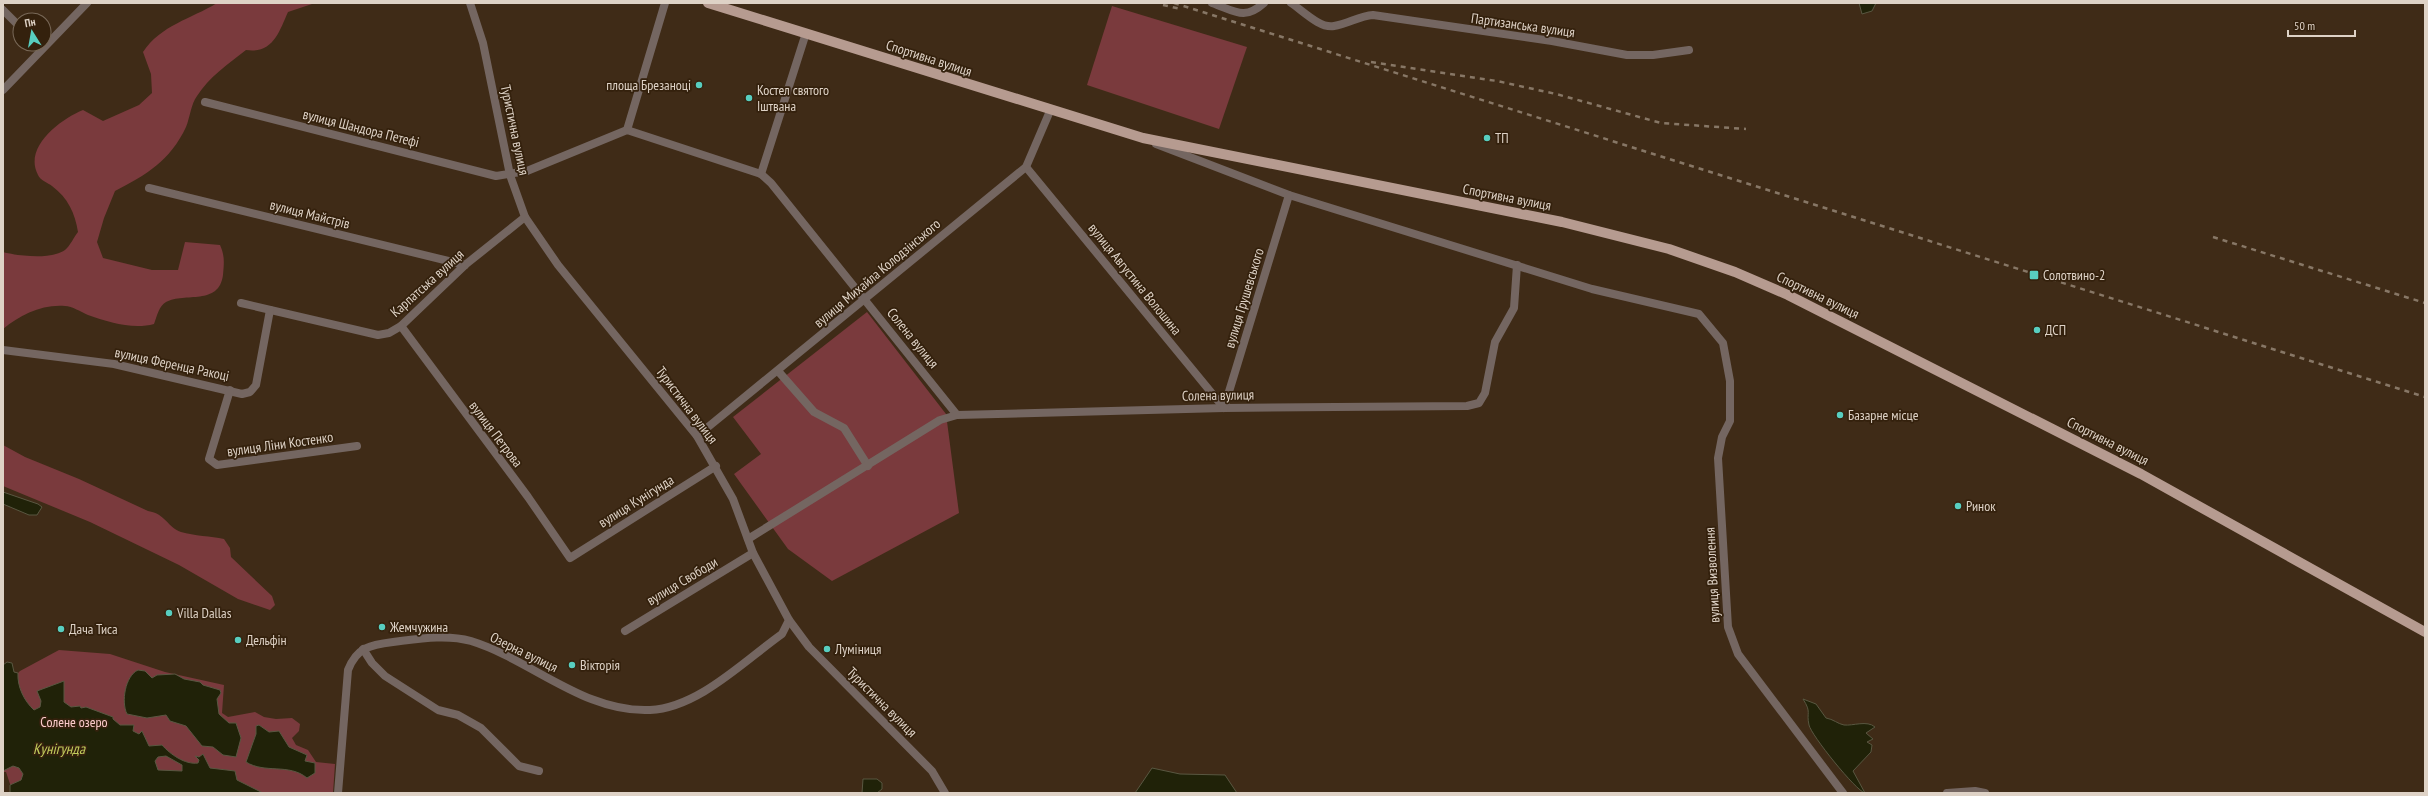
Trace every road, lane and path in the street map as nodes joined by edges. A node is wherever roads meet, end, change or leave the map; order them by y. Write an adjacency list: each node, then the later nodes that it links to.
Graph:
1 (87, 3): 11 (street)
2 (470, 3): 21 (street, Туристична вулиця)
3 (665, 3): 17 (street)
4 (708, 3): 10 (main road, Спортивна вулиця)
5 (1212, 3): 6 (street)
6 (1264, 3)
7 (1290, 3): 12 (street, Партизанська вулиця)
8 (3, 10): 9 (street)
9 (12, 19)
10 (806, 33): 16 (main road, Спортивна вулиця); 20 (street)
11 (52, 35)
12 (1689, 50)
13 (35, 52): 14 (street)
14 (3, 90)
15 (205, 102): 21 (street, вулиця Шандора Петефі)
16 (1050, 110): 18 (main road, Спортивна вулиця); 19 (street, вулиця Михайла Колодзінського)
17 (627, 130): 20 (street); 21 (street)
18 (1143, 138): 23 (street, Спортивна вулиця); 46 (main road, Спортивна вулиця)
19 (1026, 167): 27 (street, вулиця Михайла Колодзінського); 35 (street, вулиця Августина Волошина)
20 (761, 174): 27 (street)
21 (510, 175): 24 (street, Туристична вулиця)
22 (150, 188): 26 (street, вулиця Майстрів)
23 (1289, 195): 25 (street, Спортивна вулиця); 35 (street, вулиця Грушевського)
24 (525, 217): 26 (street, Карпатська вулиця); 37 (street, Туристична вулиця)
25 (1517, 265): 31 (street, Спортивна вулиця); 35 (street, Солена вулиця)
26 (465, 266): 30 (street, Карпатська вулиця)
27 (865, 300): 33 (street, вулиця Михайла Колодзінського); 36 (street, Солена вулиця)
28 (242, 303): 29 (street, Карпатська вулиця)
29 (270, 310): 30 (street, Карпатська вулиця); 34 (street, вулиця Ференца Ракоці)
30 (401, 326): 43 (street, вулиця Петрова)
31 (1709, 326): 51 (street, вулиця Визволення)
32 (3, 350): 34 (street, вулиця Ференца Ракоці)
33 (778, 371): 37 (street, вулиця Михайла Колодзінського); 40 (street)
34 (230, 390): 38 (street, вулиця Ліни Костенко)
35 (1224, 408): 36 (street, Солена вулиця)
36 (957, 414): 40 (street)
37 (697, 436): 39 (street, Туристична вулиця)
38 (357, 446)
39 (716, 466): 41 (street, Туристична вулиця); 43 (street, вулиця Кунігунда)
40 (868, 466): 41 (street)
41 (748, 539): 42 (street, Туристична вулиця)
42 (753, 553): 44 (street, Туристична вулиця); 45 (street, вулиця Свободи)
43 (570, 558)
44 (789, 620): 47 (street, Озерна вулиця); 50 (street, Туристична вулиця)
45 (625, 631)
46 (2425, 632)
47 (363, 649): 48 (street); 49 (street)
48 (539, 771)
49 (338, 793)
50 (945, 793)
51 (1843, 793)
52 (1947, 793): 53 (street)
53 (1985, 793)

